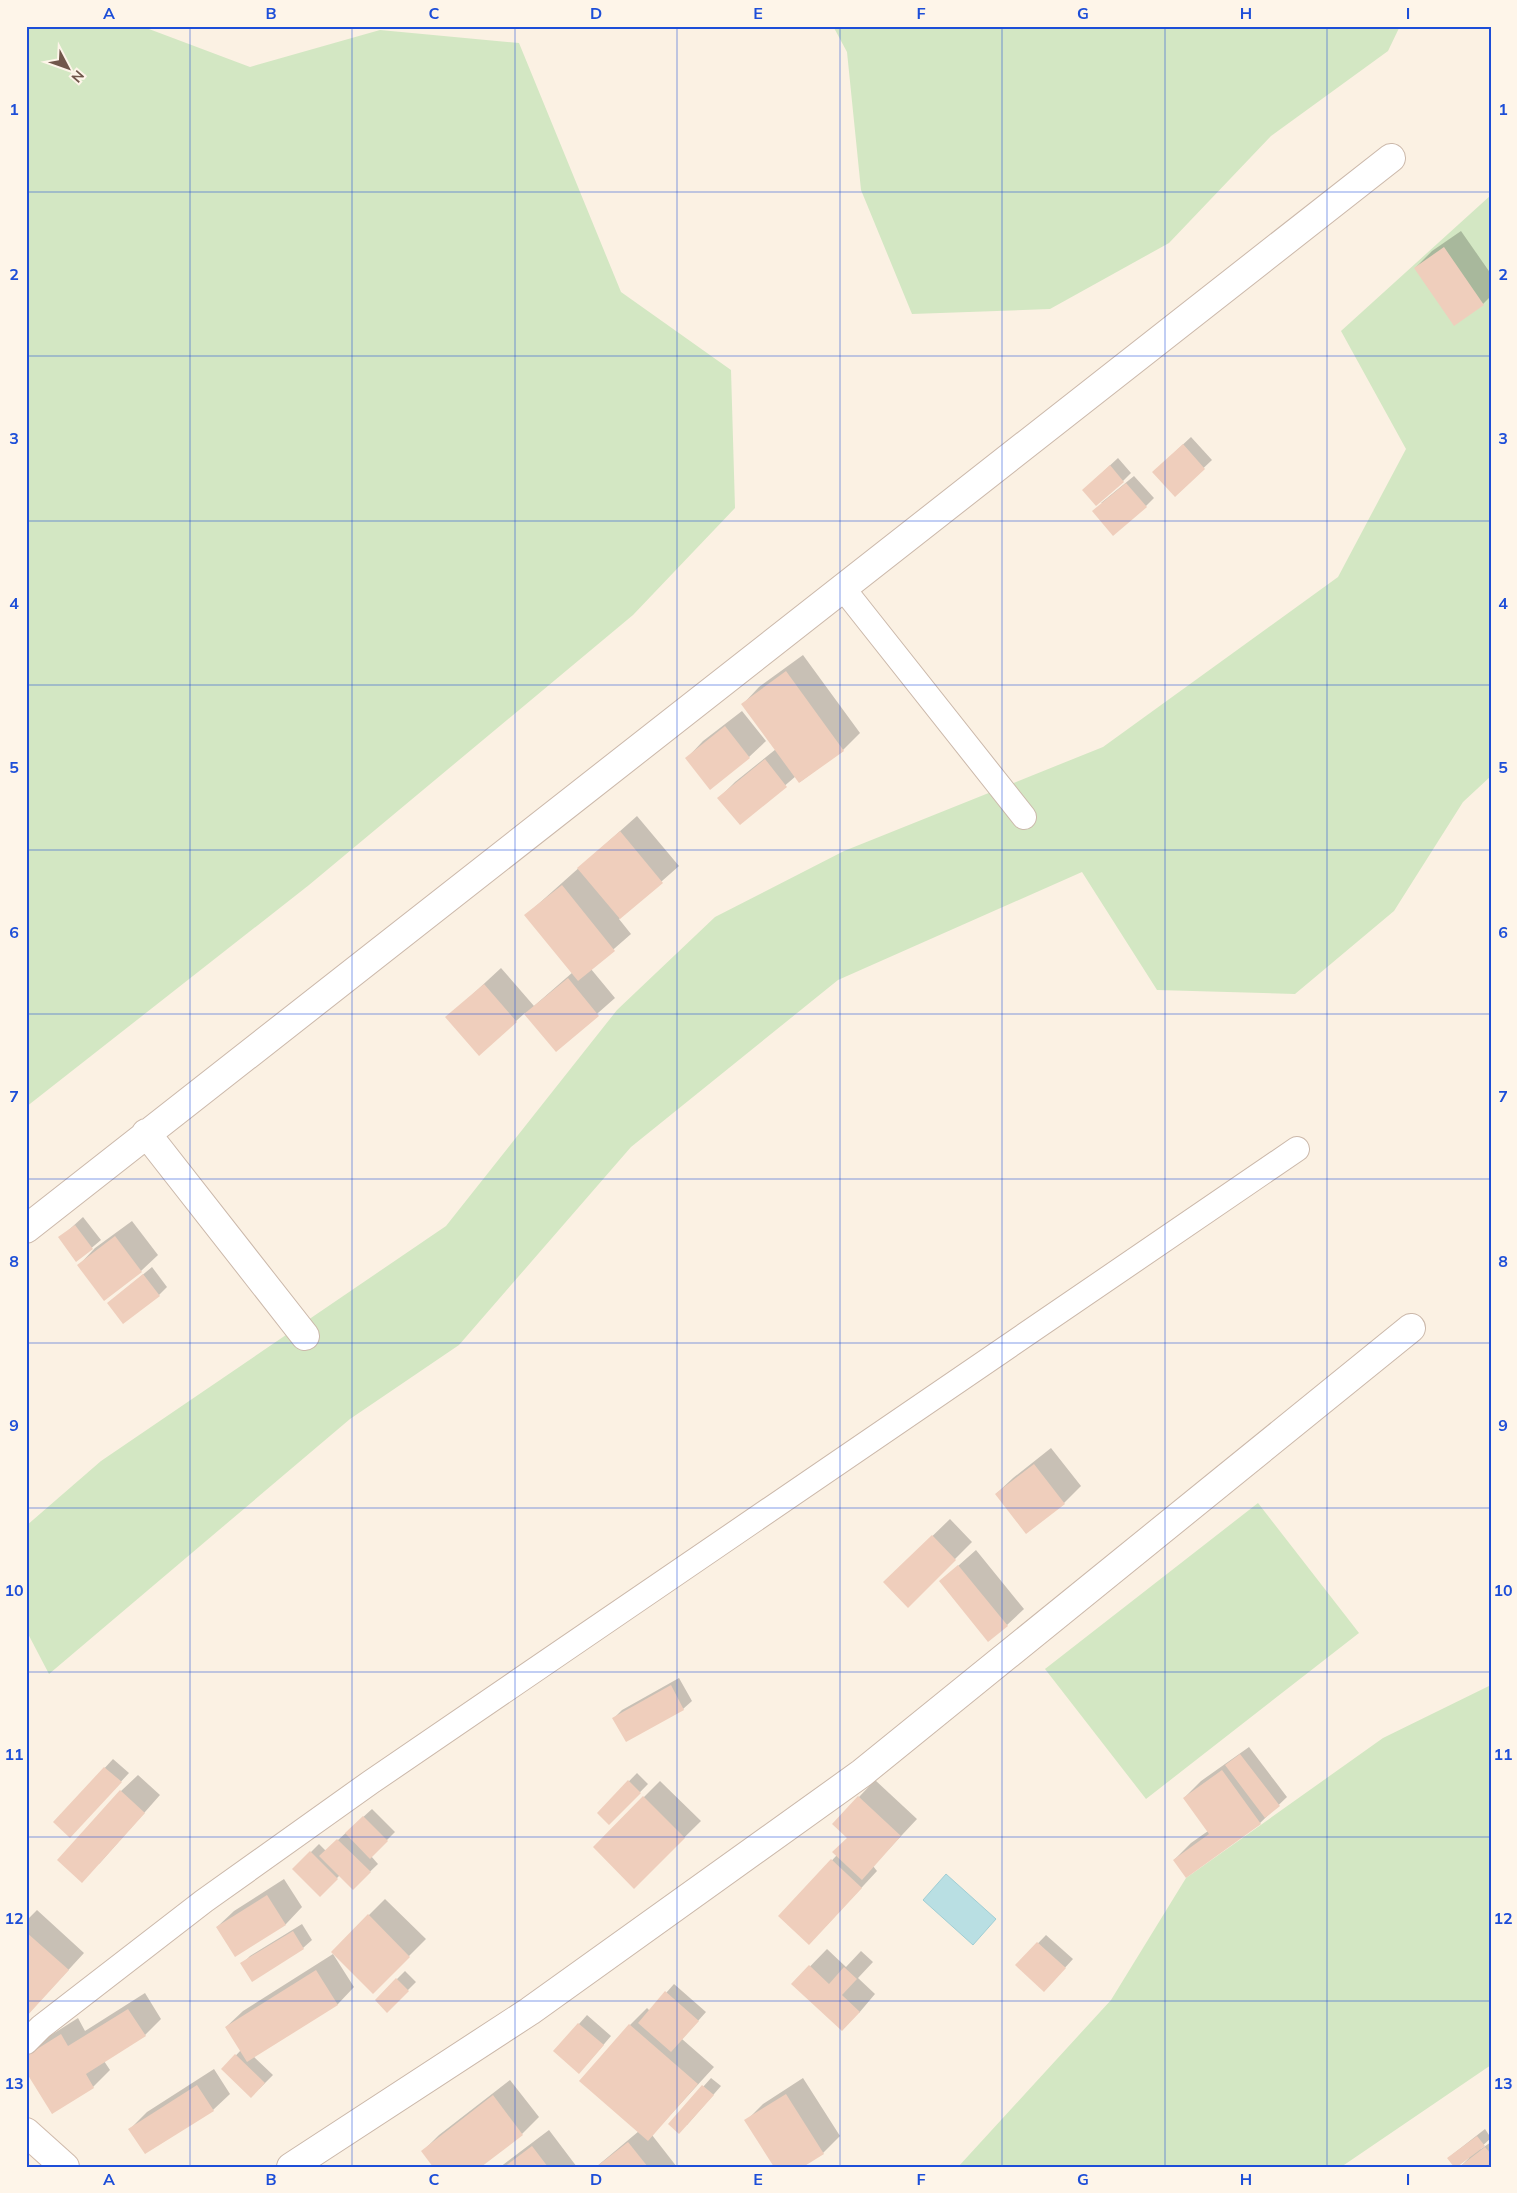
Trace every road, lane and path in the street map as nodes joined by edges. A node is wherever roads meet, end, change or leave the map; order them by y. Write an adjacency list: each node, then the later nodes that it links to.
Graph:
1 (1392, 158): 2 (street)
2 (842, 587): 3 (lane); 4 (street)
3 (1024, 817)
4 (146, 1134): 6 (street); 8 (street)
5 (1298, 1149): 9 (lane)
6 (26, 1229)
7 (1411, 1328): 12 (street)
8 (305, 1336)
9 (26, 2042)
10 (26, 2132): 11 (street)
11 (65, 2167)
12 (291, 2167)

